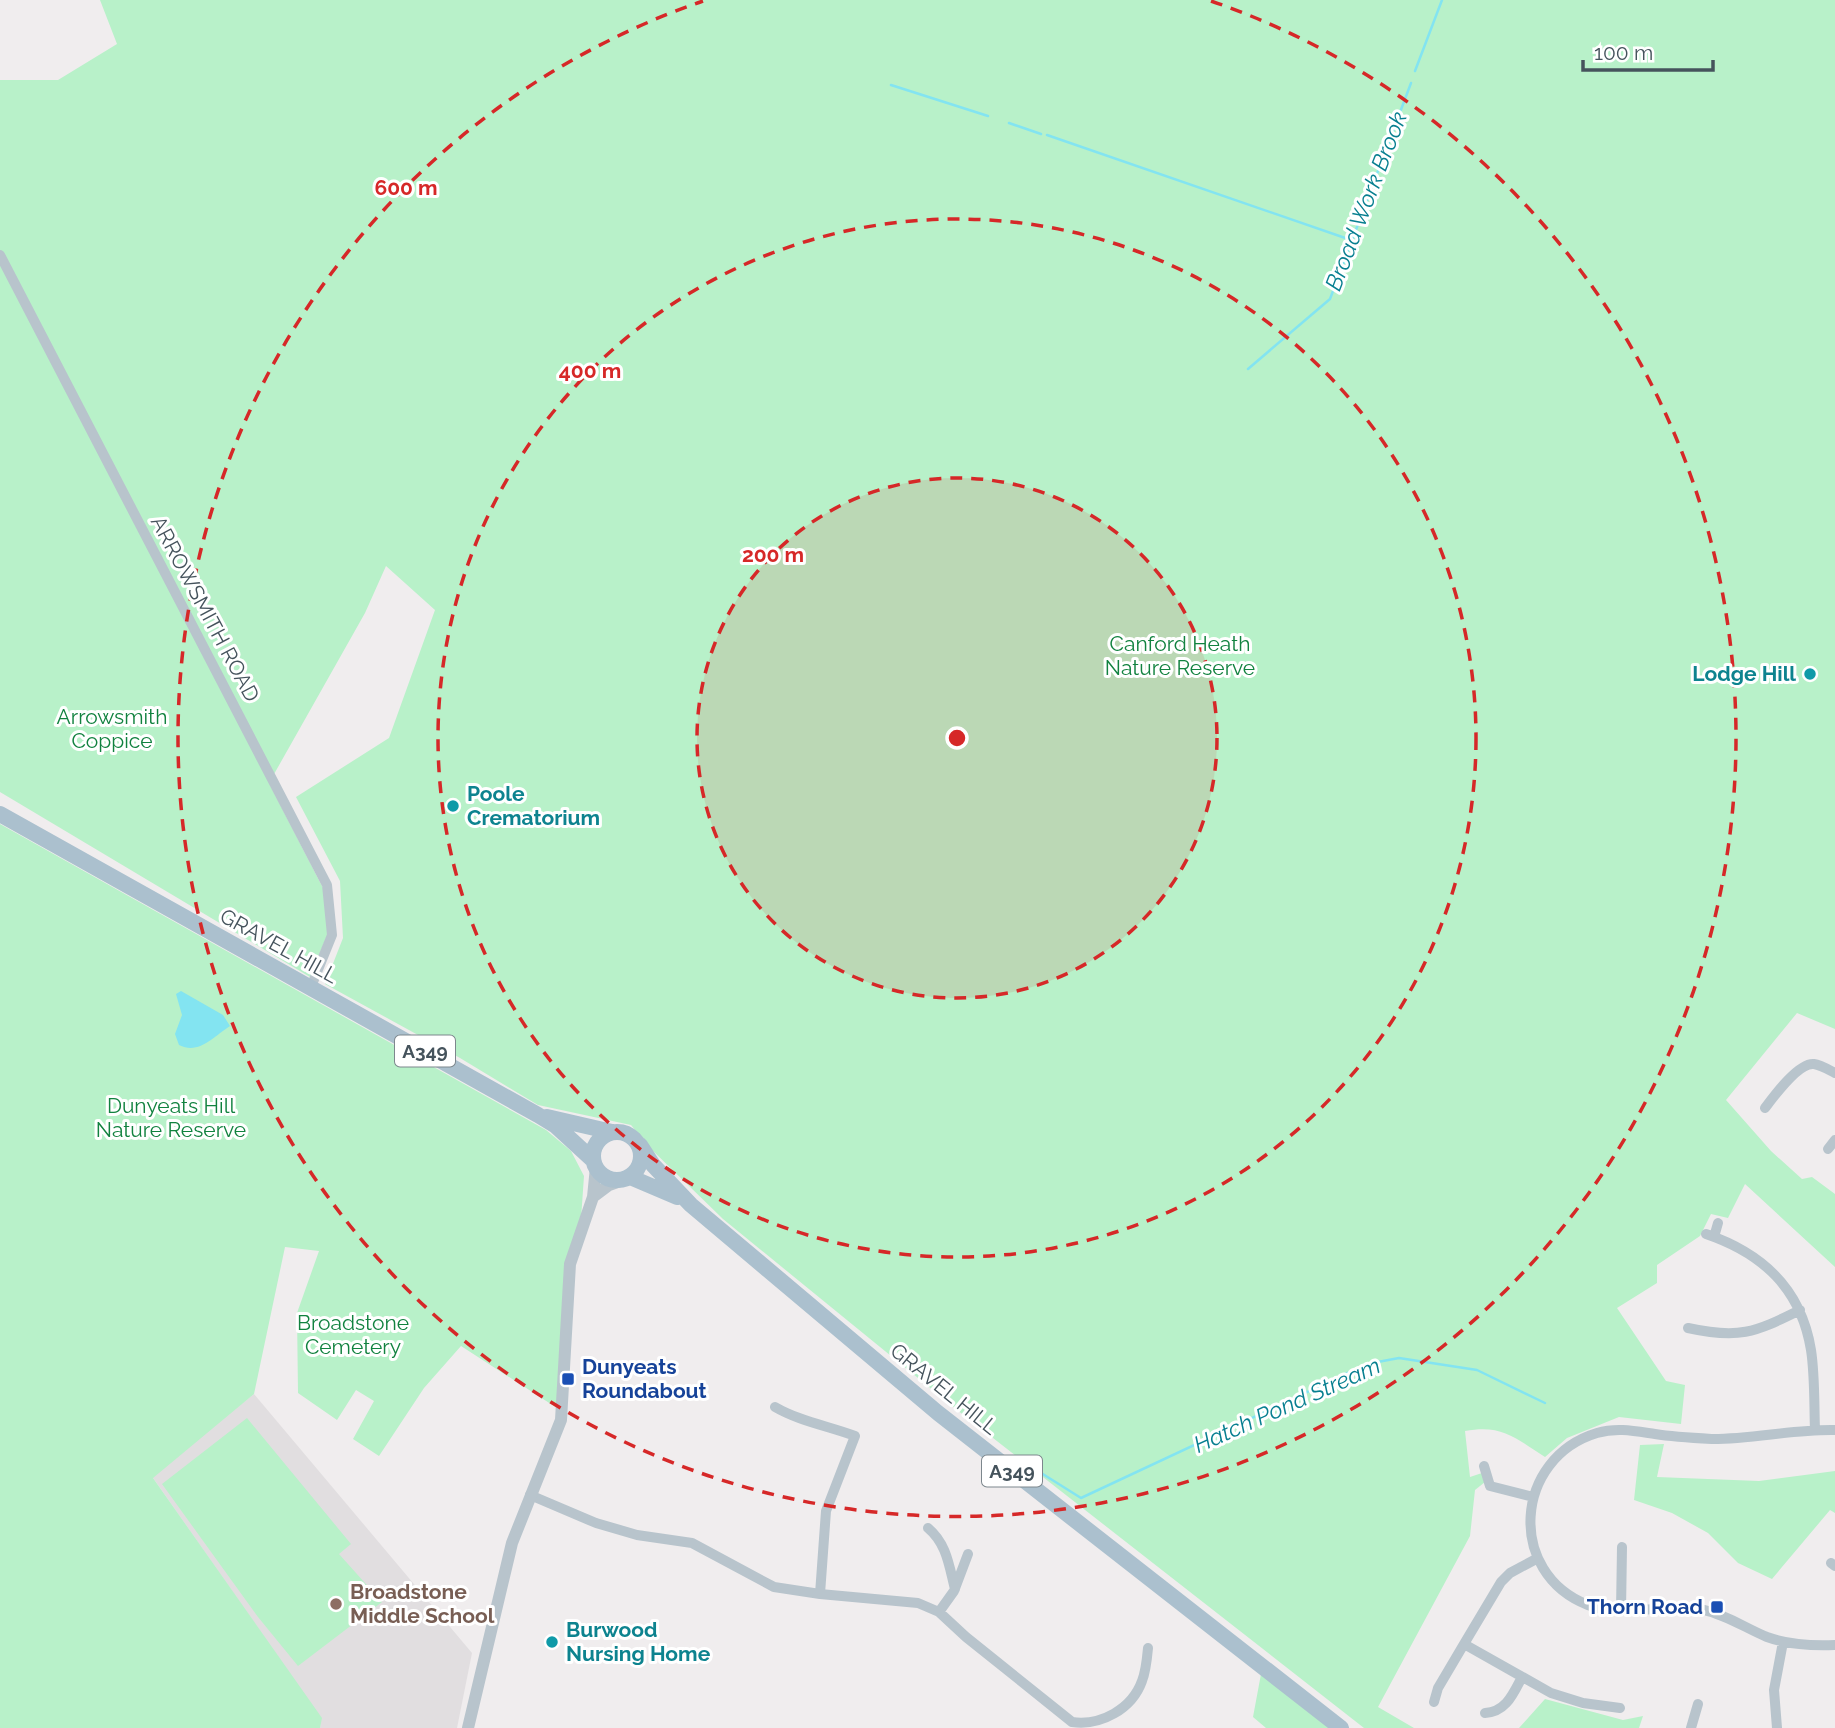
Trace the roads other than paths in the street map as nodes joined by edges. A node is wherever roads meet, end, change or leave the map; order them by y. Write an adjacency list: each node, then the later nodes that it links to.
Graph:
1 (0, 255): 3 (street, ARROWSMITH ROAD)
2 (0, 814): 3 (main road, GRAVEL HILL / A349)
3 (311, 988): 8 (main road, GRAVEL HILL / A349)
4 (1835, 1073): 5 (street)
5 (1774, 1096): 6 (street); 7 (street)
6 (1783, 1105)
7 (1765, 1108)
8 (538, 1115): 9 (main road, GRAVEL HILL / A349); 11 (main road, GRAVEL HILL / A349)
9 (612, 1132): 10 (main road); 11 (main road)
10 (640, 1145): 12 (main road); 14 (main road, GRAVEL HILL / A349)
11 (594, 1163): 12 (main road); 13 (street)
12 (626, 1178): 13 (street); 14 (main road, GRAVEL HILL / A349)
13 (593, 1197): 22 (street)
14 (691, 1205): 42 (main road, GRAVEL HILL / A349)
15 (1718, 1223): 16 (street)
16 (1800, 1310): 17 (street); 19 (street)
17 (1688, 1328)
18 (775, 1407): 29 (street)
19 (1815, 1430): 20 (street); 23 (street)
20 (1835, 1430)
21 (1484, 1466): 23 (street)
22 (530, 1495): 29 (street); 41 (street)
23 (1533, 1497): 27 (street)
24 (928, 1528): 28 (street)
25 (1622, 1547): 30 (street)
26 (968, 1555): 28 (street)
27 (1538, 1558): 30 (street); 33 (street)
28 (955, 1589): 31 (street)
29 (820, 1594): 31 (street)
30 (1621, 1611): 32 (street)
31 (939, 1612): 35 (street)
32 (1783, 1642): 34 (street); 44 (street)
33 (1464, 1644): 36 (street); 37 (street)
34 (1835, 1645)
35 (1148, 1648)
36 (1522, 1677): 39 (street); 40 (street)
37 (1434, 1702)
38 (1699, 1704): 43 (street)
39 (1620, 1708)
40 (1485, 1713)
41 (468, 1728)
42 (1341, 1728)
43 (1691, 1728)
44 (1777, 1728)

